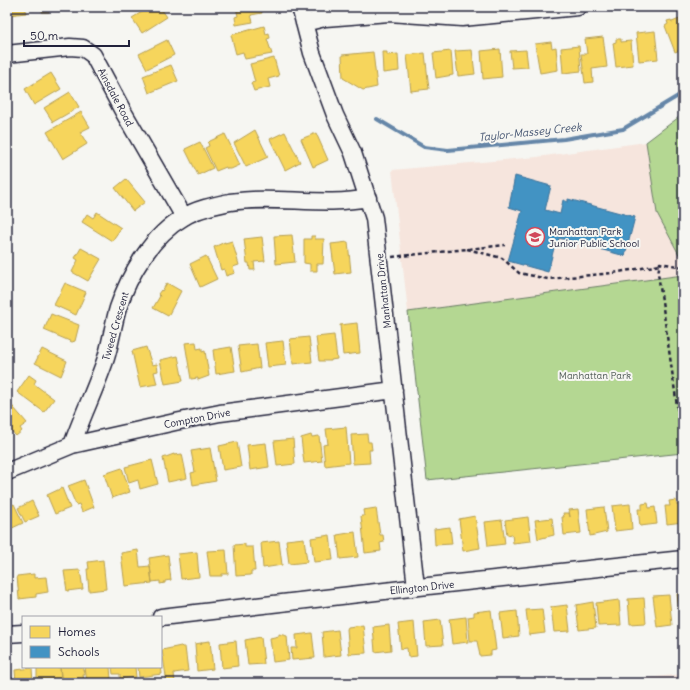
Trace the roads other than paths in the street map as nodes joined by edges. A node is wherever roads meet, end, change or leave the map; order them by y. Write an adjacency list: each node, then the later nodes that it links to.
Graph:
1 (300, 7): 3 (street, Manhattan Drive)
2 (578, 7): 3 (street)
3 (304, 23): 5 (street, Manhattan Drive)
4 (7, 54): 6 (street, Ainsdale Road)
5 (368, 198): 6 (street, Tweed Crescent); 7 (street, Manhattan Drive)
6 (184, 217): 8 (street, Tweed Crescent)
7 (394, 390): 8 (street, Compton Drive); 11 (street, Manhattan Drive)
8 (72, 445): 9 (street, Compton Drive)
9 (7, 472)
10 (683, 559): 11 (street, Ellington Drive)
11 (416, 587): 12 (street, Ellington Drive)
12 (162, 617)
13 (22, 632): 14 (street)
14 (7, 634)

